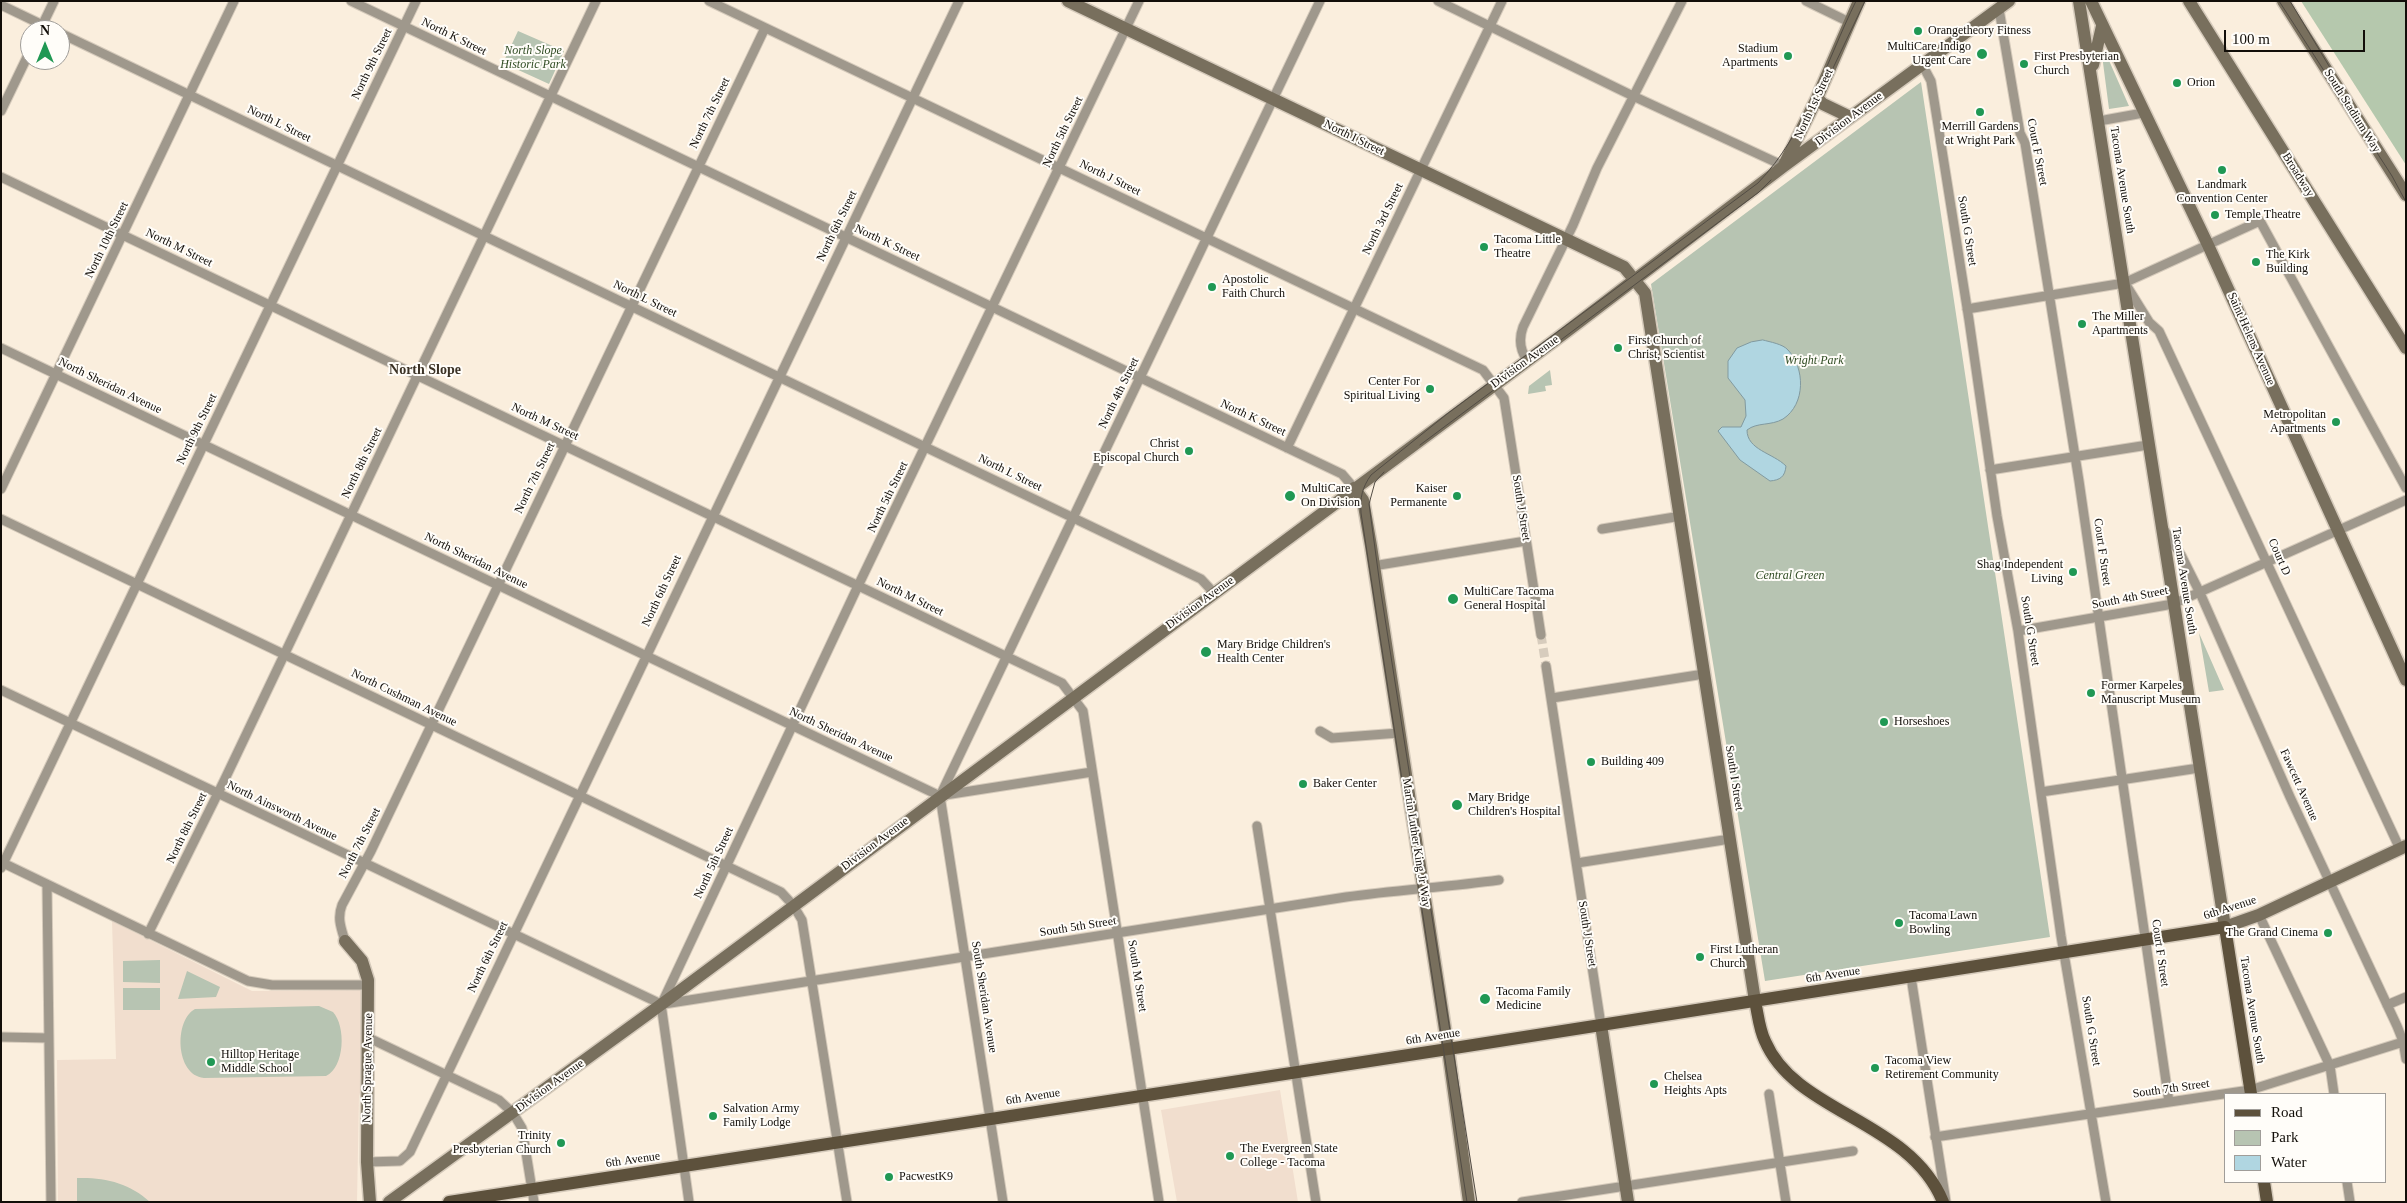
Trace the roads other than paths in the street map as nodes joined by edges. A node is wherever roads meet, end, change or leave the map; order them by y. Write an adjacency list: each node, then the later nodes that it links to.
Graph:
1 (54, 1): 24 (street)
2 (234, 1): 36 (street, North 10th Street)
3 (351, 1): 26 (street, North K Street)
4 (416, 1): 26 (street, North 9th Street)
5 (596, 1): 38 (street, North 8th Street)
6 (709, 1): 29 (street, North J Street)
7 (959, 1): 39 (street, North 6th Street)
8 (1068, 1): 30 (main road, North I Street)
9 (1139, 1): 30 (street, North 5th Street)
10 (1320, 1): 41 (street, North 4th Street)
11 (1438, 1): 27 (street)
12 (1502, 1): 27 (street, North 3rd Street)
13 (1682, 1): 37 (street)
14 (1806, 1): 25 (street)
15 (1859, 1): 25 (main road, North 1st Street)
16 (1868, 1): 32 (main road, North 1st Street)
17 (2079, 1): 35 (main road, Tacoma Avenue South)
18 (2091, 1): 28 (main road, Saint Helens Avenue)
19 (2190, 1): 68 (main road, Broadway)
20 (2282, 1): 52 (main road, South Stadium Way)
21 (1, 5): 23 (street)
22 (2004, 5): 33 (main road, Division Avenue); 61 (street, Court F Street)
23 (27, 20)
24 (45, 20)
25 (1849, 22): 32 (main road, North 1st Street)
26 (404, 26): 38 (street, North K Street); 46 (street, North 9th Street)
27 (1490, 26): 37 (street); 50 (street, North 3rd Street)
28 (2102, 26): 35 (main road, Tacoma Avenue South); 43 (main road, Saint Helens Avenue)
29 (765, 28): 39 (street, North J Street); 48 (street, North 7th Street)
30 (1126, 29): 41 (main road, North I Street); 49 (street, North 5th Street)
31 (70, 38): 36 (street, North L Street)
32 (1842, 41): 40 (main road, North 1st Street)
33 (1923, 66): 44 (main road, Division Avenue); 65 (street, South G Street)
34 (21, 70): 42 (street)
35 (2091, 71): 45 (main road, Tacoma Avenue South)
36 (190, 95): 46 (street, North L Street); 53 (street, North 10th Street)
37 (1633, 96): 47 (street); 57 (street)
38 (551, 97): 48 (street, North K Street); 54 (street, North 8th Street)
39 (912, 97): 49 (street, North J Street); 55 (street, North 6th Street)
40 (1817, 98): 44 (main road); 47 (main road, North 1st Street)
41 (1273, 99): 50 (main road, North I Street); 56 (street, North 4th Street)
42 (1, 111)
43 (2143, 113): 45 (street); 58 (main road, Saint Helens Avenue)
44 (1850, 117): 47 (main road, Division Avenue)
45 (2099, 121): 60 (main road, Tacoma Avenue South)
46 (337, 166): 54 (street, North L Street); 62 (street, North 9th Street)
47 (1784, 166): 59 (main road, Division Avenue)
48 (698, 167): 55 (street, North K Street); 63 (street, North 7th Street)
49 (1060, 168): 56 (street, North J Street); 64 (street, North 5th Street)
50 (1420, 169): 57 (main road, North I Street); 66 (street, North 3rd Street)
51 (1, 177): 53 (street, North M Street)
52 (2406, 196)
53 (123, 235): 62 (street, North M Street); 70 (street, North 10th Street)
54 (484, 236): 63 (street, North L Street); 71 (street, North 8th Street)
55 (845, 237): 64 (street, North K Street); 72 (street, North 6th Street)
56 (1206, 238): 66 (street, North J Street); 73 (street, North 4th Street)
57 (1567, 239): 59 (main road, North I Street); 69 (street)
58 (2208, 245): 60 (street); 83 (street); 93 (main road, Saint Helens Avenue)
59 (1635, 279): 69 (main road, Division Avenue); 88 (main road, South I Street)
60 (2124, 283): 61 (street); 76 (main road, Tacoma Avenue South); 95 (street, Court D)
61 (2048, 295): 65 (street); 80 (street, Court F Street)
62 (270, 305): 71 (street, North M Street); 75 (street, North 9th Street)
63 (631, 306): 72 (street, North L Street); 77 (street, North 7th Street)
64 (993, 307): 73 (street, North K Street); 78 (street, North 5th Street)
65 (1967, 308): 81 (street, South G Street)
66 (1354, 309): 74 (street, North J Street); 79 (street, North 3rd Street)
67 (1, 348): 70 (street, North Sheridan Avenue)
68 (2406, 348)
69 (1527, 360): 74 (main road, Division Avenue)
70 (56, 374): 75 (street, North Sheridan Avenue); 84 (street, North 10th Street)
71 (418, 376): 77 (street, North M Street); 86 (street, North 8th Street)
72 (779, 377): 78 (street, North L Street); 87 (street, North 6th Street)
73 (1140, 378): 79 (street, North K Street); 89 (street, North 4th Street)
74 (1495, 383): 82 (main road, Division Avenue); 94 (street, South J Street)
75 (204, 445): 86 (street, North Sheridan Avenue); 97 (street, North 9th Street)
76 (2148, 445): 80 (street); 91 (main road, Tacoma Avenue South)
77 (565, 446): 87 (street, North M Street); 98 (street, North 7th Street)
78 (926, 447): 89 (street, North L Street); 99 (street, North 5th Street)
79 (1287, 448): 82 (street, North K Street)
80 (2074, 456): 81 (street); 103 (street, Court F Street)
81 (1990, 470): 104 (street, South G Street)
82 (1354, 488): 96 (main road, Martin Luther King Jr Way); 100 (main road, Division Avenue)
83 (2406, 488)
84 (1, 489)
85 (2406, 500): 93 (street, South 4th Street)
86 (351, 515): 98 (street, North Sheridan Avenue); 106 (street, North 8th Street)
87 (712, 516): 99 (street, North M Street); 107 (street, North 6th Street)
88 (1680, 516): 92 (street); 110 (main road, South I Street)
89 (1073, 517): 100 (street, North L Street); 108 (street, North 4th Street)
90 (1, 519): 97 (street, North Cushman Avenue)
91 (2161, 525): 101 (street, Fawcett Avenue); 102 (main road, Tacoma Avenue South)
92 (1602, 529)
93 (2338, 532): 95 (street, South 4th Street); 111 (main road, Saint Helens Avenue)
94 (1526, 541): 96 (street); 105 (street, South J Street)
95 (2267, 562): 101 (street, South 4th Street); 129 (street, Court D)
96 (1373, 566): 119 (main road, Martin Luther King Jr Way)
97 (137, 584): 106 (street, North Cushman Avenue); 115 (street, North 9th Street)
98 (498, 585): 107 (street, North Sheridan Avenue); 116 (street, North 7th Street)
99 (858, 586): 108 (street, North M Street); 117 (street, North 5th Street)
100 (1214, 593): 113 (main road, Division Avenue)
101 (2200, 594): 102 (street, South 4th Street); 135 (street, Fawcett Avenue)
102 (2173, 604): 103 (street, South 4th Street); 120 (main road, Tacoma Avenue South)
103 (2099, 617): 104 (street, South 4th Street); 122 (street, Court F Street)
104 (2018, 631): 123 (street, South G Street)
105 (1541, 635)
106 (284, 654): 116 (street, North Cushman Avenue); 124 (street, North 8th Street)
107 (645, 656): 117 (street, North Sheridan Avenue); 125 (street, North 6th Street)
108 (1006, 657): 113 (street, North M Street); 126 (street, North 4th Street)
109 (1546, 666): 114 (street, South J Street)
110 (1704, 674): 114 (street); 128 (main road, South I Street)
111 (2406, 680)
112 (1, 690): 115 (street, North Ainsworth Avenue)
113 (1072, 697): 121 (street, South M Street); 126 (main road, Division Avenue)
114 (1552, 698): 130 (street, South J Street)
115 (70, 723): 124 (street, North Ainsworth Avenue); 131 (street, North 9th Street)
116 (431, 725): 125 (street, North Cushman Avenue); 132 (street, North 7th Street)
117 (793, 726): 126 (street, North Sheridan Avenue); 133 (street, North 5th Street)
118 (1320, 731): 119 (street)
119 (1399, 733): 137 (main road, Martin Luther King Jr Way)
120 (2198, 768): 122 (street); 141 (main road, Tacoma Avenue South)
121 (1092, 772): 126 (street); 142 (street, South M Street)
122 (2123, 779): 123 (street); 146 (street, Court F Street)
123 (2041, 792): 147 (street, South G Street)
124 (217, 794): 132 (street, North Ainsworth Avenue); 143 (street, North 8th Street)
125 (579, 795): 133 (street, North Cushman Avenue); 144 (street, North 6th Street)
126 (940, 796): 138 (main road, Division Avenue); 148 (street, South Sheridan Avenue)
127 (1257, 826): 139 (street)
128 (1730, 839): 130 (street); 153 (main road, South I Street)
129 (2403, 848): 135 (main road, 6th Avenue)
130 (1577, 863): 156 (street, South J Street)
131 (2, 864): 136 (street)
132 (364, 864): 144 (street, North Ainsworth Avenue); 145 (street, North 7th Street)
133 (726, 865): 138 (street, North Cushman Avenue); 154 (street, North 5th Street)
134 (1499, 880): 137 (street, South 5th Street)
135 (2329, 881): 140 (main road, 6th Avenue); 155 (street, Fawcett Avenue)
136 (47, 885): 143 (street); 158 (street)
137 (1423, 890): 139 (street, South 5th Street); 161 (main road, Martin Luther King Jr Way)
138 (793, 904): 150 (street); 154 (main road, Division Avenue)
139 (1270, 910): 142 (street, South 5th Street); 164 (street)
140 (2259, 915): 141 (main road, 6th Avenue); 163 (street)
141 (2224, 927): 146 (main road, 6th Avenue); 166 (main road, Tacoma Avenue South)
142 (1118, 933): 148 (street, South 5th Street); 168 (street, South M Street)
143 (148, 934): 151 (street)
144 (512, 935): 154 (street, North Ainsworth Avenue); 165 (street, North 6th Street)
145 (345, 941): 151 (main road, North Sprague Avenue)
146 (2146, 941): 147 (main road, 6th Avenue); 171 (street, Court F Street)
147 (2065, 953): 149 (main road, 6th Avenue); 173 (street, South G Street)
148 (965, 957): 150 (street, South 5th Street); 174 (street, South Sheridan Avenue)
149 (1911, 977): 153 (main road, 6th Avenue); 175 (street)
150 (812, 981): 154 (street, South 5th Street); 176 (street)
151 (369, 985): 159 (main road, North Sprague Avenue)
152 (2406, 997): 155 (street)
153 (1755, 1001): 156 (main road, 6th Avenue); 198 (main road, South I Street)
154 (661, 1004): 172 (main road, Division Avenue); 180 (street)
155 (2388, 1005): 160 (street, Fawcett Avenue)
156 (1601, 1024): 161 (main road, 6th Avenue); 183 (main road, South J Street)
157 (1, 1037): 158 (street)
158 (48, 1038): 185 (street)
159 (369, 1038): 165 (street); 178 (main road, North Sprague Avenue)
160 (2405, 1040): 162 (street, Fawcett Avenue); 163 (street, South 7th Street)
161 (1448, 1049): 164 (main road, 6th Avenue); 194 (main road, Martin Luther King Jr Way)
162 (2406, 1059)
163 (2330, 1066): 166 (street, South 7th Street); 167 (street)
164 (1296, 1071): 168 (main road, 6th Avenue); 193 (street)
165 (446, 1074): 172 (street); 178 (street, North 6th Street)
166 (2250, 1092)
167 (2334, 1093)
168 (1142, 1094): 174 (main road, 6th Avenue); 192 (street, South M Street)
169 (1769, 1094): 179 (street)
170 (2224, 1095): 171 (street, South 7th Street)
171 (2169, 1102): 173 (street, South 7th Street)
172 (513, 1113): 184 (street); 187 (main road, Division Avenue)
173 (2092, 1113): 175 (street, South 7th Street); 199 (street, South G Street)
174 (991, 1118): 176 (main road, 6th Avenue); 191 (street, South Sheridan Avenue)
175 (1935, 1137): 198 (street)
176 (837, 1142): 180 (main road, 6th Avenue); 190 (street)
177 (1853, 1151): 179 (street)
178 (367, 1162): 186 (main road, North Sprague Avenue)
179 (1780, 1162): 183 (street); 197 (street)
180 (683, 1167): 184 (main road, 6th Avenue); 189 (street)
181 (2264, 1183): 200 (main road)
182 (2347, 1183): 201 (street)
183 (1626, 1185): 195 (street); 196 (main road, South J Street)
184 (533, 1196): 188 (main road, 6th Avenue)
185 (51, 1202)
186 (370, 1202)
187 (389, 1202)
188 (449, 1202)
189 (689, 1202)
190 (847, 1202)
191 (1003, 1202)
192 (1159, 1202)
193 (1316, 1202)
194 (1469, 1202)
195 (1522, 1202)
196 (1628, 1202)
197 (1786, 1202)
198 (1944, 1202)
199 (2106, 1202)
200 (2267, 1202)
201 (2350, 1202)

